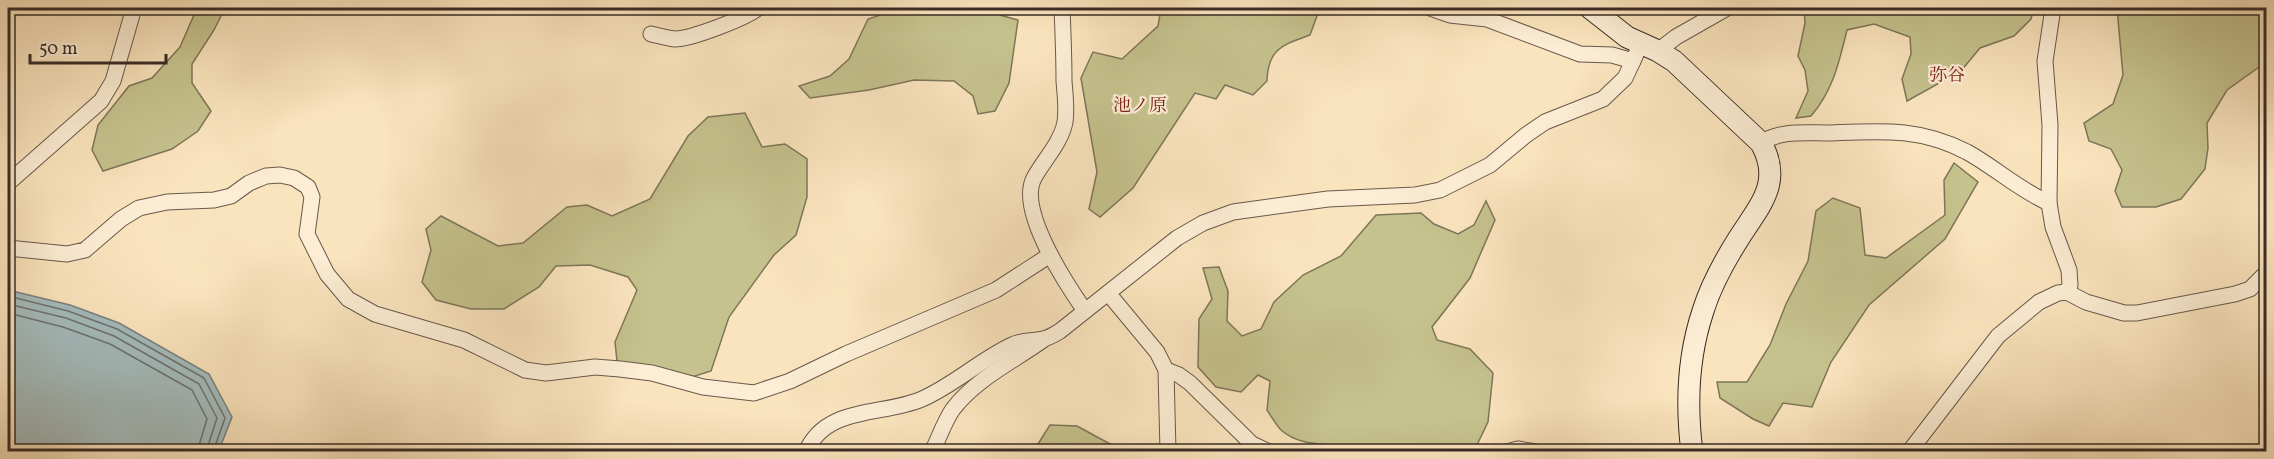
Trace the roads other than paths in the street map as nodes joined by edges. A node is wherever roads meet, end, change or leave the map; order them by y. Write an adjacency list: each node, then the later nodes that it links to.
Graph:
1 (134, 8): 11 (street)
2 (758, 8): 8 (street)
3 (1062, 8): 14 (street)
4 (1430, 8): 9 (street)
5 (1590, 8): 9 (main road)
6 (1727, 8): 9 (street)
7 (2053, 8): 12 (street)
8 (651, 34)
9 (1644, 52): 10 (main road); 16 (street)
10 (1761, 143): 12 (street); 27 (main road)
11 (8, 183)
12 (2049, 203): 17 (street)
13 (8, 248): 14 (street)
14 (1050, 255): 18 (street)
15 (2266, 273): 17 (street)
16 (1108, 292): 18 (street); 20 (street)
17 (2067, 292): 28 (street)
18 (1084, 311): 19 (street)
19 (1045, 339): 21 (street); 22 (street)
20 (1166, 370): 23 (street); 24 (street)
21 (806, 452)
22 (932, 452)
23 (1168, 452)
24 (1269, 452)
25 (1507, 452): 26 (street)
26 (1536, 452)
27 (1692, 452)
28 (1909, 452)

